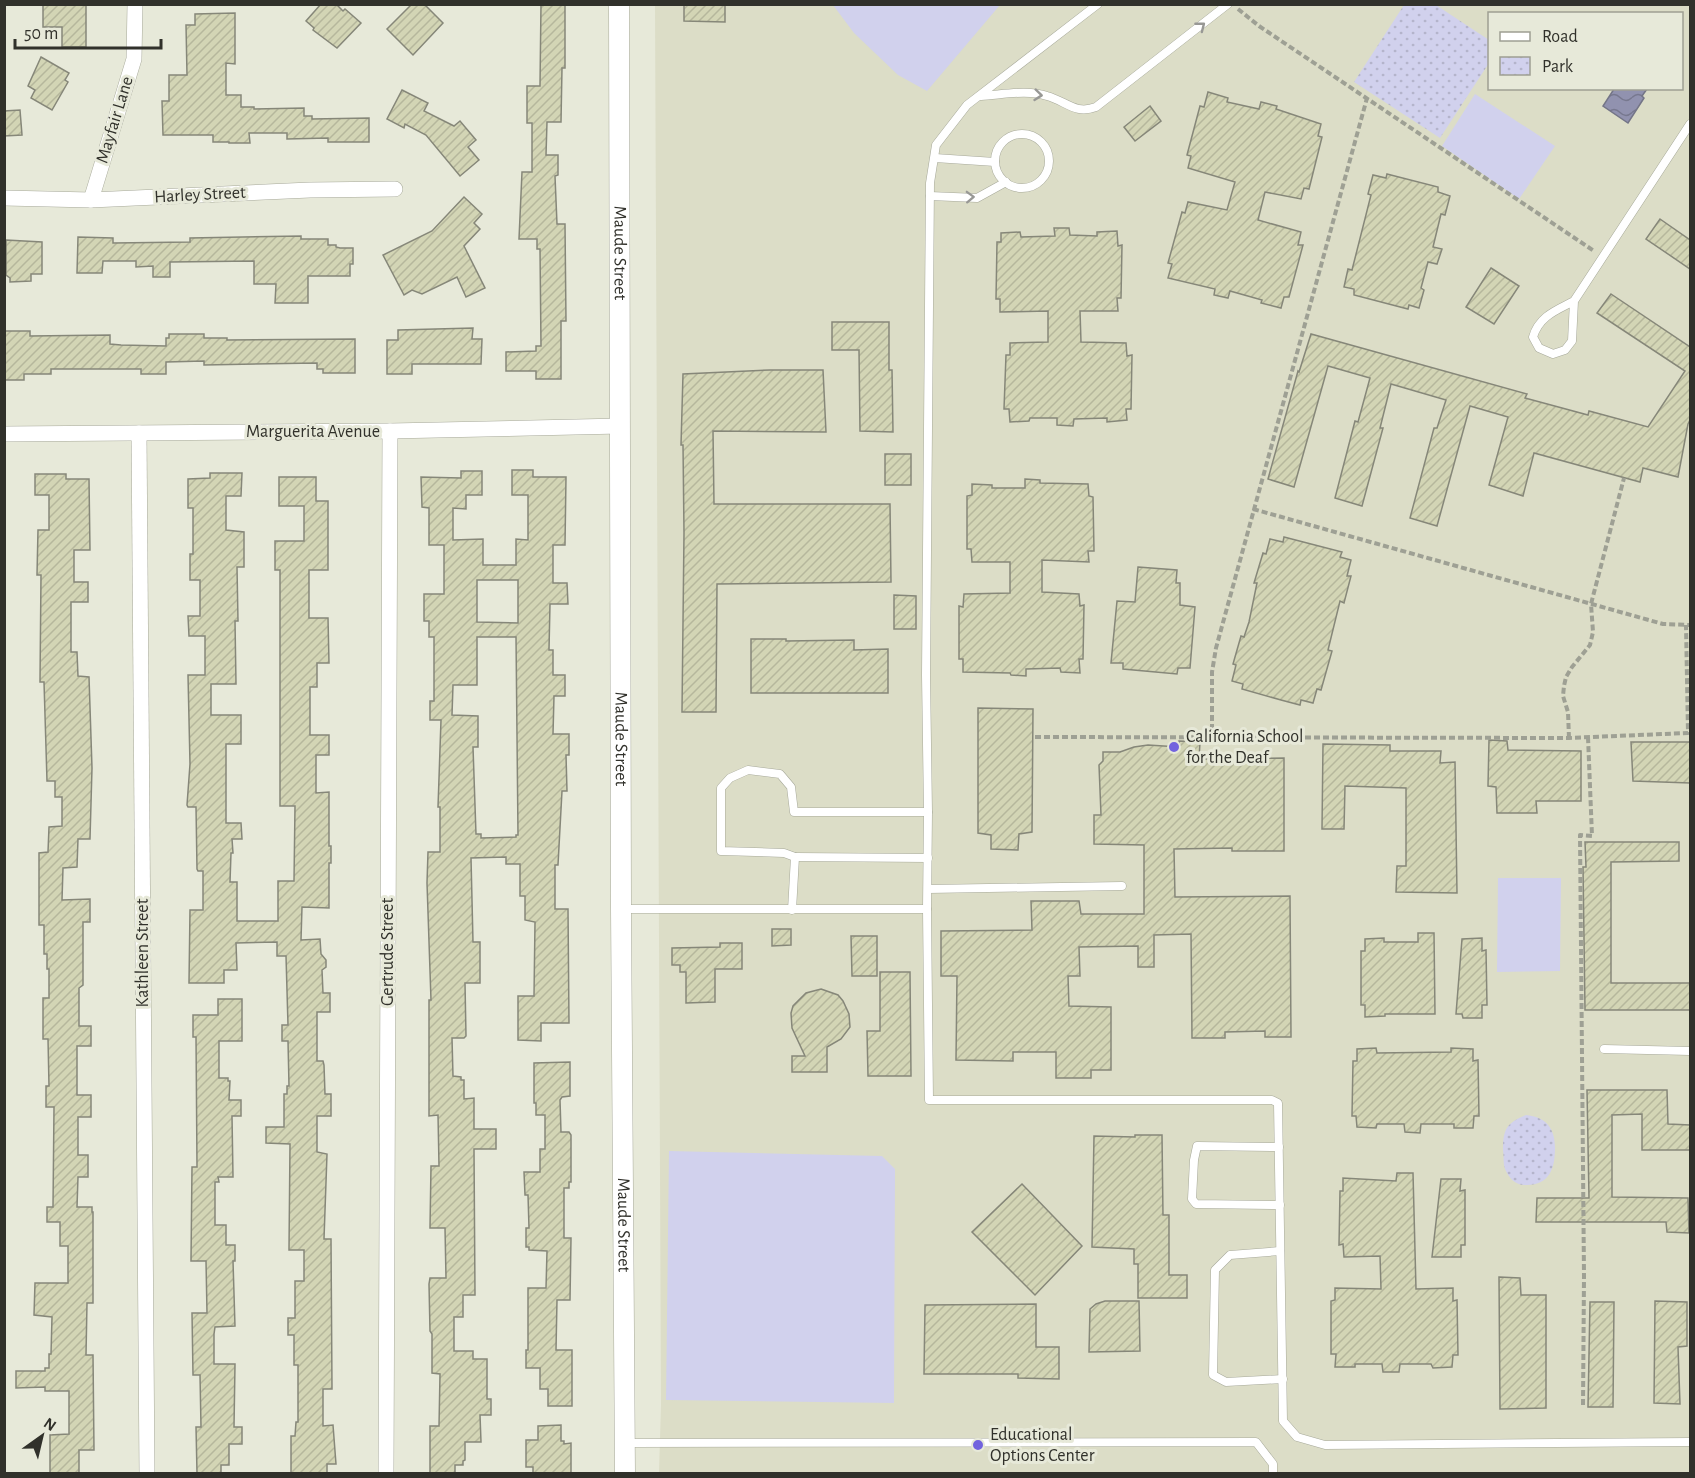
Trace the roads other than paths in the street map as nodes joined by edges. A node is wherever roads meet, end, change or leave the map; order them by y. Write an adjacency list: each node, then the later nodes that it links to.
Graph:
1 (135, 4): 13 (street, Mayfair Lane)
2 (620, 4): 15 (street, Maude Street)
3 (1098, 4): 5 (lane)
4 (1231, 4): 5 (lane, one-way to 4)
5 (980, 96): 7 (lane)
6 (1690, 124): 14 (lane)
7 (935, 158): 8 (lane); 11 (lane)
8 (995, 162): 9 (lane); 9 (lane)
9 (1006, 182): 11 (lane, one-way to 9)
10 (395, 189): 13 (street, Harley Street)
11 (930, 195): 19 (lane)
12 (4, 198): 13 (street, Harley Street)
13 (91, 200)
14 (1574, 301): 14 (lane)
15 (621, 426): 16 (street, Marguerita Avenue); 24 (street, Maude Street)
16 (390, 431): 17 (street, Marguerita Avenue); 36 (street, Gertrude Street)
17 (139, 433): 18 (street, Marguerita Avenue); 35 (street, Kathleen Street)
18 (4, 434)
19 (928, 812): 20 (lane); 21 (lane)
20 (795, 857): 21 (lane); 26 (lane)
21 (928, 858): 23 (lane)
22 (1122, 886): 23 (lane)
23 (928, 889): 25 (lane)
24 (621, 909): 26 (lane); 34 (street, Maude Street)
25 (927, 909): 26 (lane); 29 (lane)
26 (792, 910)
27 (1604, 1048): 28 (lane)
28 (1690, 1051)
29 (1279, 1148): 30 (lane); 30 (lane)
30 (1280, 1205): 31 (lane)
31 (1280, 1251): 32 (lane); 32 (lane)
32 (1283, 1379): 33 (lane)
33 (1690, 1442)
34 (625, 1443): 37 (street, Maude Street); 38 (lane)
35 (147, 1473)
36 (386, 1473)
37 (625, 1473)
38 (1273, 1473)

